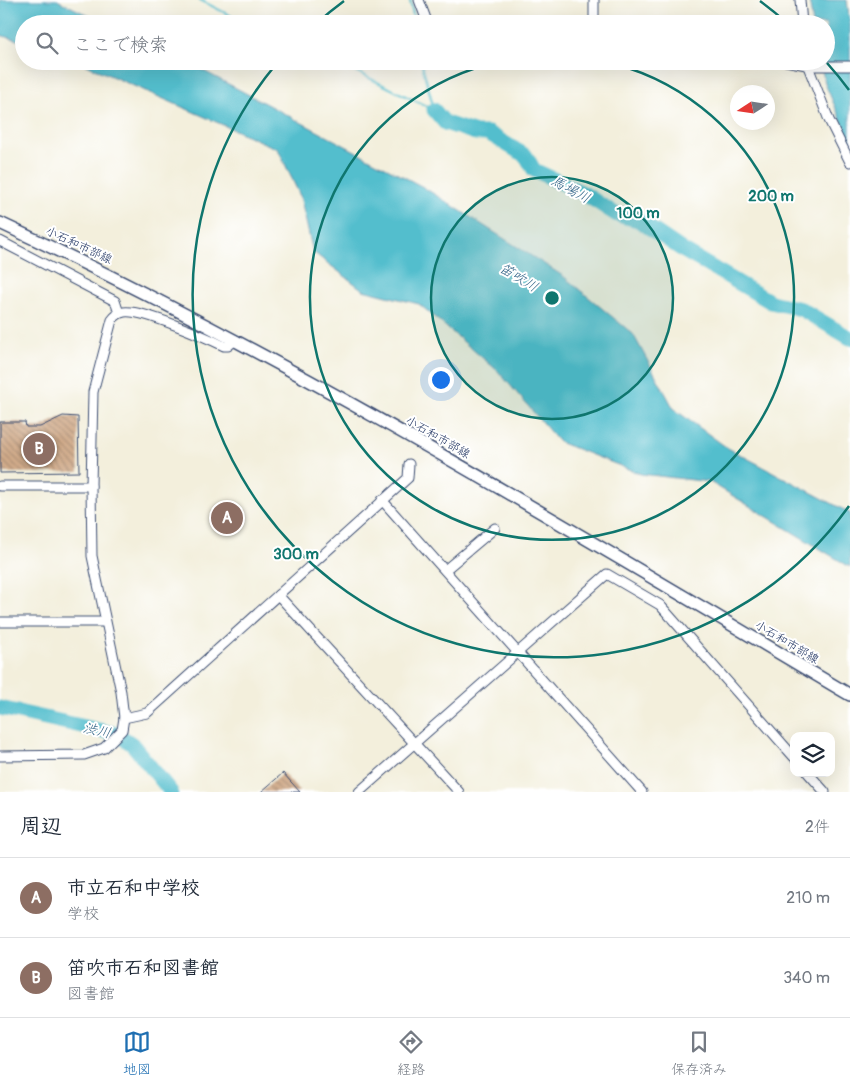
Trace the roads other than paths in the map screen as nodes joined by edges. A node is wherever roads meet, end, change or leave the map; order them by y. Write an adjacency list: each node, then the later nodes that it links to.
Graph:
1 (419, 0): 4 (street)
2 (594, 0): 5 (street)
3 (800, 0): 6 (street)
4 (425, 15)
5 (594, 15)
6 (801, 15)
7 (835, 65): 8 (street)
8 (850, 66)
9 (810, 70): 10 (street)
10 (850, 162)
11 (0, 223): 14 (main road, 小石和市部線)
12 (0, 241): 13 (street)
13 (120, 313): 14 (street); 17 (street)
14 (235, 340): 25 (main road, 小石和市部線)
15 (409, 464): 18 (street)
16 (0, 486): 17 (street)
17 (90, 486): 23 (street)
18 (382, 500): 20 (street); 21 (street)
19 (495, 528): 20 (street)
20 (445, 570): 24 (street)
21 (278, 595): 26 (street); 27 (street)
22 (0, 622): 23 (street)
23 (105, 622): 26 (street)
24 (519, 652): 27 (street); 28 (street); 33 (street)
25 (850, 695)
26 (124, 718): 29 (street)
27 (416, 743): 31 (street); 32 (street)
28 (790, 752)
29 (0, 756)
30 (812, 777): 34 (street)
31 (359, 792)
32 (459, 792)
33 (642, 792)
34 (825, 792)

